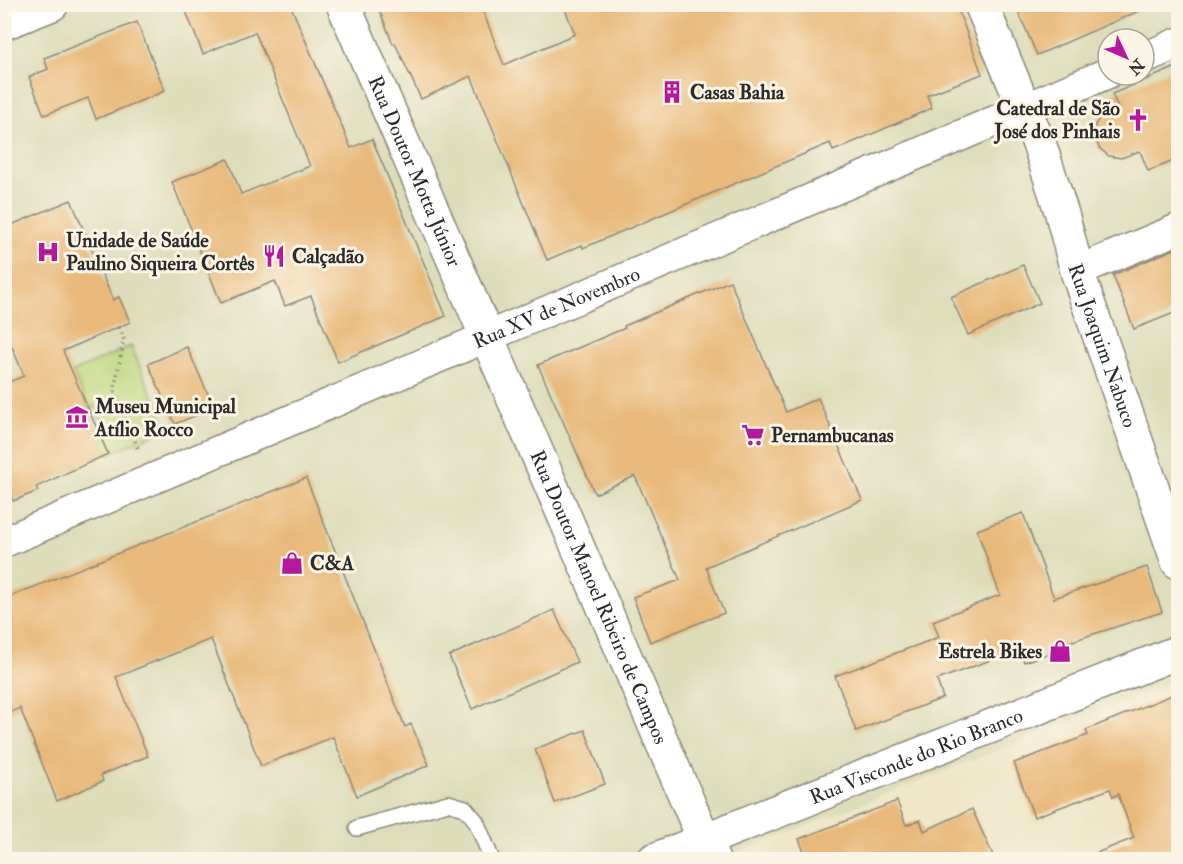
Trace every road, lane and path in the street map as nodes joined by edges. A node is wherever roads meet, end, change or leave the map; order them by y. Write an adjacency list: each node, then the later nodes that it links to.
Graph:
1 (52, 4): 4 (main road)
2 (344, 4): 12 (main road, Rua Doutor Motta Júnior)
3 (981, 4): 8 (main road, Rua Joaquim Nabuco)
4 (4, 23)
5 (1179, 43): 6 (street)
6 (1156, 53)
7 (1096, 80): 8 (street, Rua XV de Novembro)
8 (1029, 117): 10 (main road, Rua Joaquim Nabuco); 12 (street, Rua XV de Novembro)
9 (1179, 229): 10 (street)
10 (1077, 272): 15 (main road, Rua Joaquim Nabuco)
11 (119, 327): 13 (path)
12 (487, 337): 13 (street, Rua XV de Novembro); 18 (main road, Rua Doutor Manoel Ribeiro de Campos)
13 (151, 480): 14 (street, Rua XV de Novembro)
14 (4, 542)
15 (1179, 562)
16 (1179, 652): 18 (main road, Rua Visconde do Rio Branco)
17 (357, 828): 19 (lane)
18 (709, 850): 20 (main road, Rua Visconde do Rio Branco)
19 (492, 860)
20 (654, 860)

